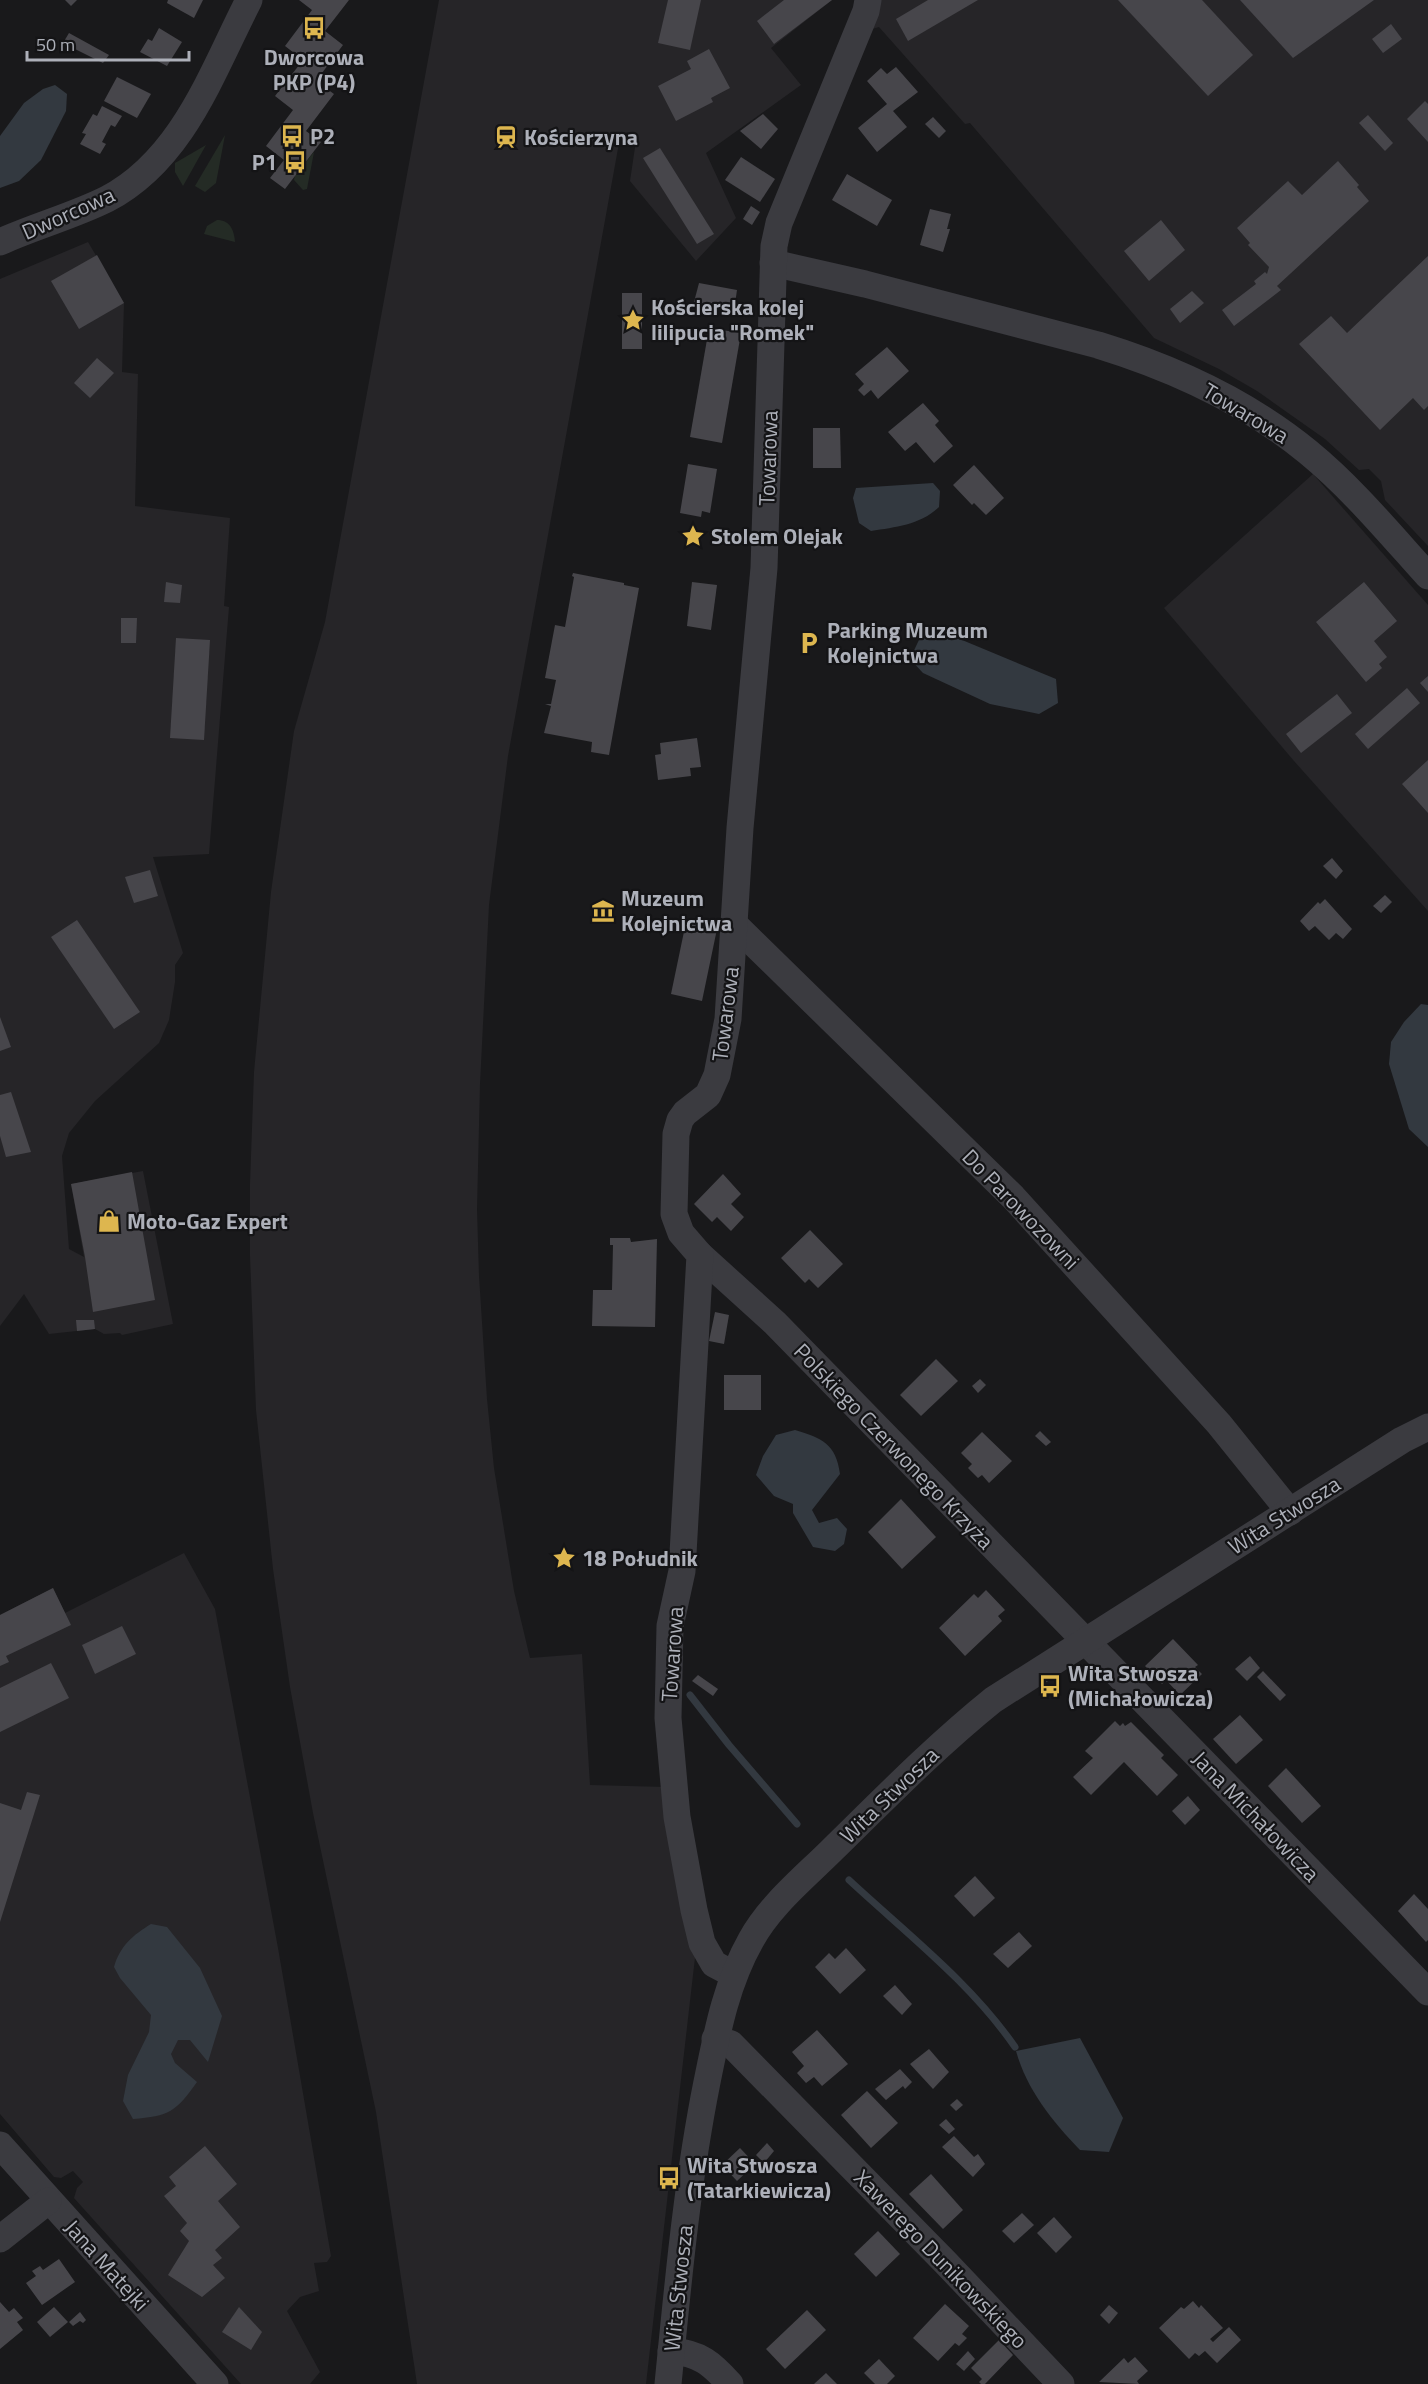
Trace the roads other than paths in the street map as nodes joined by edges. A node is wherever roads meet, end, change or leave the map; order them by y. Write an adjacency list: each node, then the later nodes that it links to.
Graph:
1 (249, 0): 3 (street, Dworcowa)
2 (868, 0): 4 (street, Towarowa)
3 (0, 242)
4 (773, 263): 5 (street, Towarowa); 6 (street, Towarowa)
5 (1428, 576)
6 (734, 924): 7 (street, Towarowa); 9 (street, Do Parowozowni)
7 (700, 1255): 10 (street, Polskiego Czerwonego Krzyża); 11 (street, Towarowa)
8 (1428, 1427): 9 (street, Wita Stwosza)
9 (1290, 1512): 10 (street, Wita Stwosza)
10 (1084, 1641): 11 (street, Wita Stwosza); 12 (street, Jana Michałowicza)
11 (733, 1974): 13 (street, Wita Stwosza)
12 (1428, 1992)
13 (715, 2039): 17 (street, Wita Stwosza); 21 (street, Xawerego Dunikowskiego)
14 (0, 2145): 15 (street, Jana Matejki)
15 (48, 2200): 16 (street); 18 (street, Jana Matejki)
16 (0, 2239)
17 (672, 2351): 19 (street, Wita Stwosza); 20 (street)
18 (215, 2384)
19 (668, 2384)
20 (730, 2384)
21 (1061, 2384)

